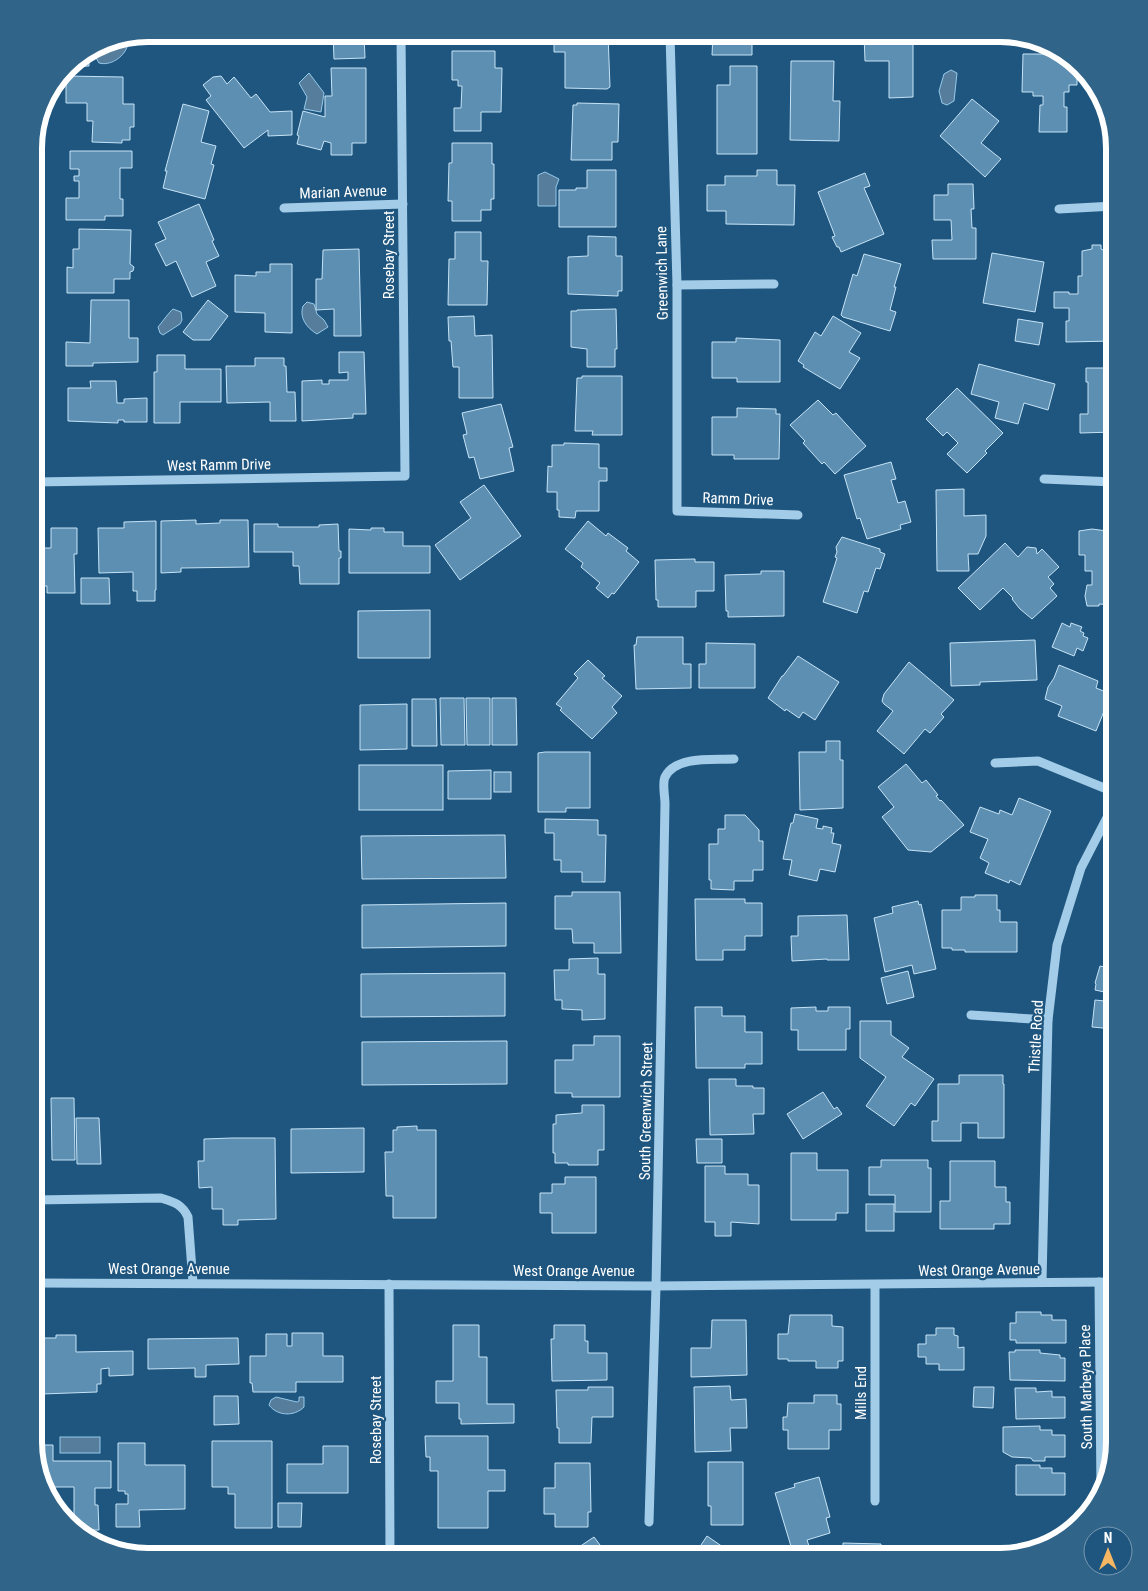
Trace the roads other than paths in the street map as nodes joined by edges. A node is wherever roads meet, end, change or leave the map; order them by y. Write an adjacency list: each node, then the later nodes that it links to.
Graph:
1 (402, 42): 3 (street, Rosebay Street)
2 (670, 43): 8 (street, Greenwich Lane)
3 (403, 204): 5 (street, Marian Avenue); 9 (street, Rosebay Street)
4 (1106, 206): 6 (street)
5 (284, 208)
6 (1059, 208)
7 (774, 284): 8 (street)
8 (677, 285): 13 (street, Greenwich Lane)
9 (404, 476): 11 (street, West Ramm Drive)
10 (1044, 479): 12 (street)
11 (43, 482)
12 (1106, 482)
13 (677, 511): 14 (street, Ramm Drive)
14 (798, 514)
15 (734, 759): 29 (street, South Greenwich Street)
16 (994, 763): 17 (street)
17 (1106, 789)
18 (1106, 820): 20 (street, Thistle Road)
19 (971, 1015): 20 (street)
20 (1048, 1020): 22 (street, Thistle Road)
21 (42, 1200): 26 (street)
22 (1042, 1282): 23 (street, West Orange Avenue); 28 (street, West Orange Avenue)
23 (1098, 1282): 24 (street, West Orange Avenue); 30 (street, South Marbeya Place)
24 (1106, 1282)
25 (42, 1283): 26 (street, West Orange Avenue)
26 (193, 1283): 27 (street, West Orange Avenue)
27 (389, 1284): 29 (street, West Orange Avenue); 33 (street, Rosebay Street)
28 (875, 1285): 29 (street, West Orange Avenue); 31 (street, Mills End)
29 (656, 1286): 32 (street, South Greenwich Street)
30 (1101, 1473)
31 (875, 1501)
32 (649, 1522)
33 (390, 1548)

